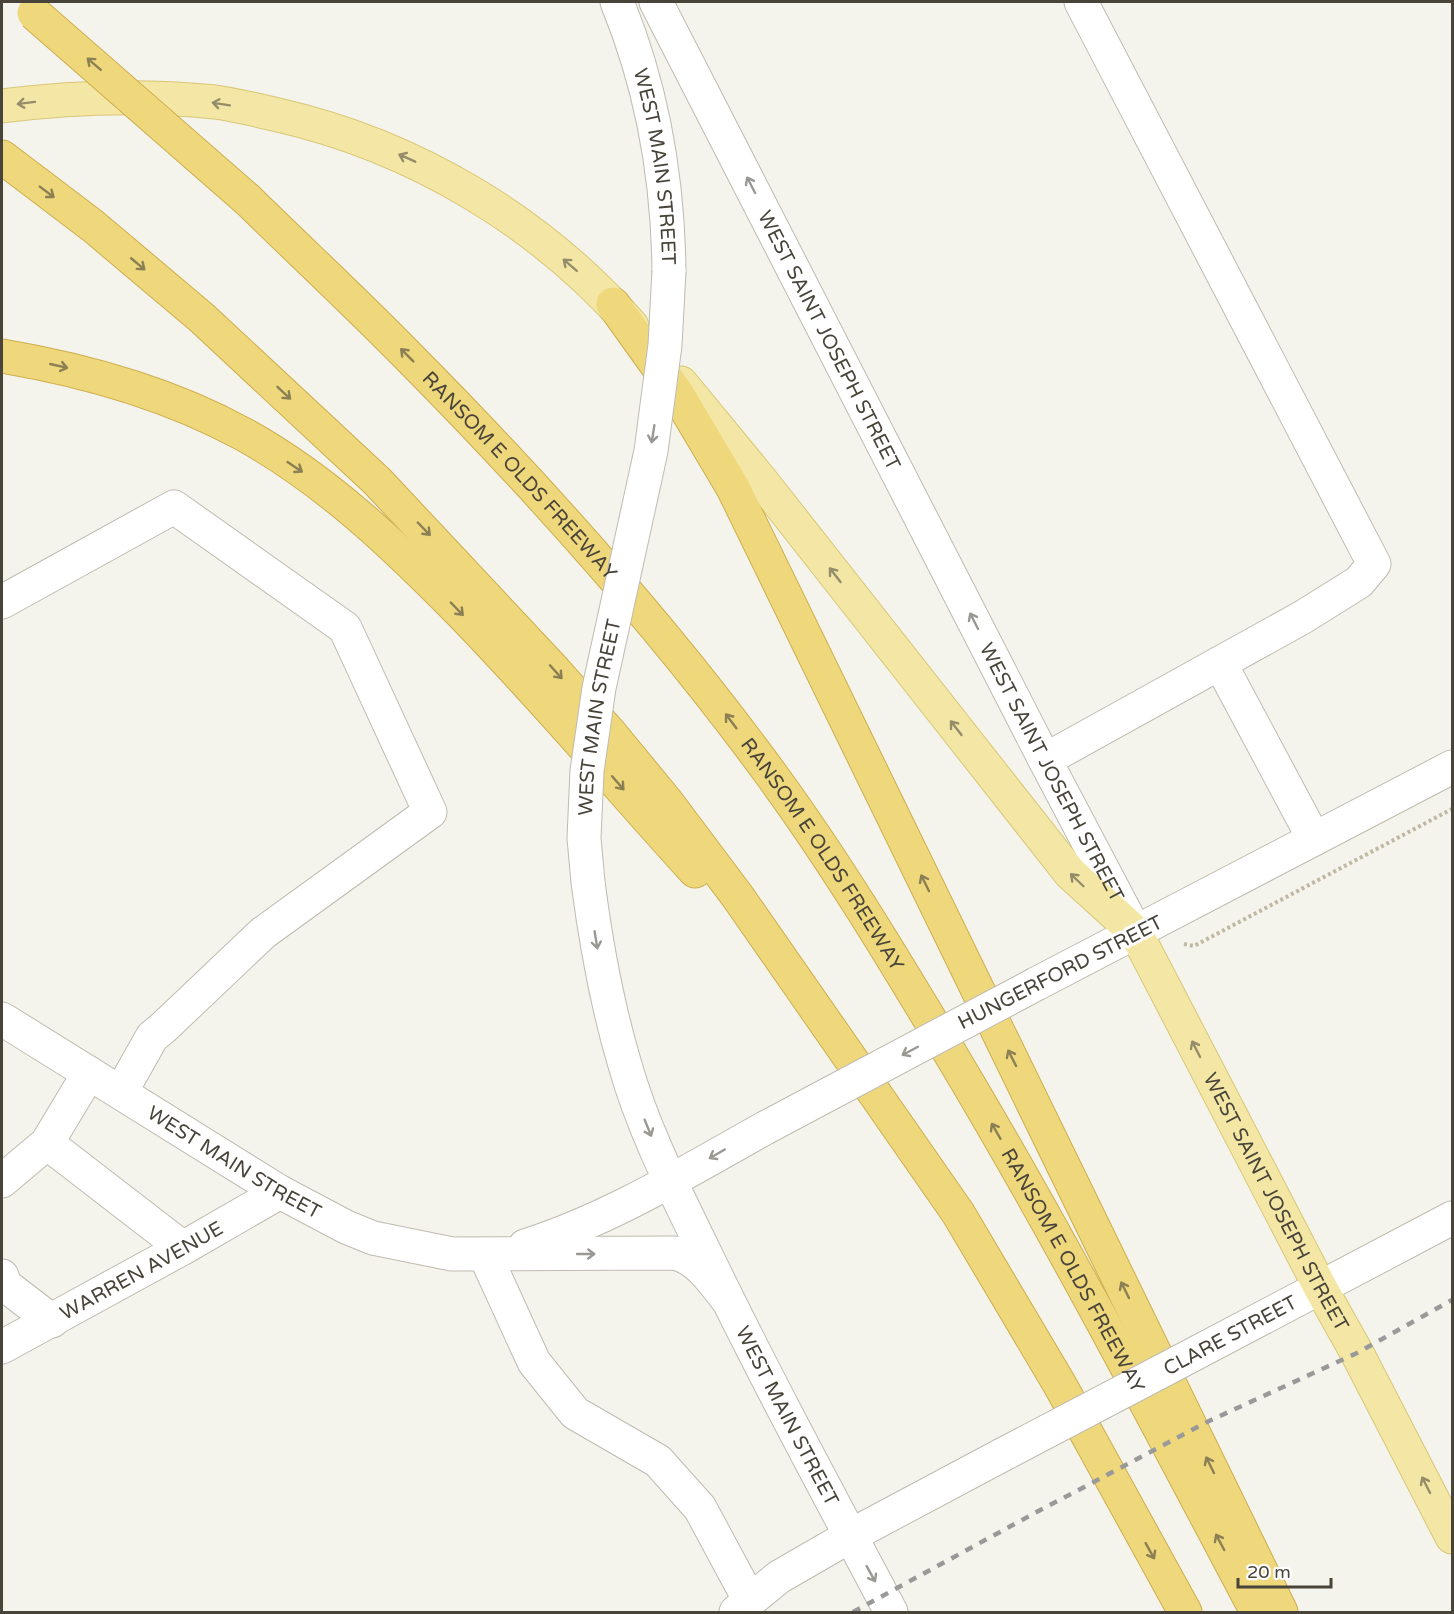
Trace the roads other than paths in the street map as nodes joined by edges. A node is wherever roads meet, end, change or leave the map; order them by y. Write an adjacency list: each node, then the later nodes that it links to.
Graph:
1 (617, 2): 20 (street, WEST MAIN STREET, one-way to 20, bridge)
2 (656, 2): 11 (street, WEST SAINT JOSEPH STREET, one-way to 2)
3 (1081, 2): 10 (street)
4 (26, 7): 36 (highway, RANSOM E OLDS FREEWAY, one-way to 4, bridge)
5 (2, 106): 7 (main road, one-way to 5)
6 (2, 157): 15 (highway, one-way to 15)
7 (613, 304): 14 (main road, one-way to 7); 37 (highway, one-way to 7)
8 (2, 356): 15 (highway, one-way to 15)
9 (2, 602): 18 (street)
10 (1220, 663): 11 (street); 13 (street)
11 (1045, 760): 14 (street, WEST SAINT JOSEPH STREET)
12 (1452, 767): 13 (street, HUNGERFORD STREET)
13 (1314, 839): 14 (street, HUNGERFORD STREET)
14 (1136, 933): 20 (street, HUNGERFORD STREET, one-way to 20, bridge); 27 (main road, WEST SAINT JOSEPH STREET, one-way to 14)
15 (806, 994): 35 (highway, one-way to 35)
16 (2, 1019): 17 (street, WEST MAIN STREET)
17 (89, 1073): 18 (street, WEST MAIN STREET); 19 (street)
18 (121, 1092): 22 (street, WEST MAIN STREET)
19 (47, 1143): 21 (street); 24 (street)
20 (669, 1180): 25 (street, WEST MAIN STREET); 28 (street, WEST MAIN STREET)
21 (2, 1181)
22 (280, 1192): 24 (street, WARREN AVENUE); 25 (street, WEST MAIN STREET)
23 (1452, 1218): 27 (street, CLARE STREET)
24 (183, 1248): 29 (street, WARREN AVENUE)
25 (485, 1255): 28 (street, WEST MAIN STREET, one-way to 28); 33 (street)
26 (2, 1276): 29 (street)
27 (1320, 1287): 31 (street, CLARE STREET, bridge); 32 (main road, WEST SAINT JOSEPH STREET, one-way to 27)
28 (726, 1298): 31 (street, WEST MAIN STREET)
29 (51, 1321): 30 (street, WARREN AVENUE)
30 (2, 1347)
31 (850, 1536): 33 (street, CLARE STREET); 34 (street, WEST MAIN STREET, one-way to 34)
32 (1452, 1538)
33 (743, 1607)
34 (891, 1612)
35 (1185, 1612)
36 (1257, 1612)
37 (1281, 1612)

